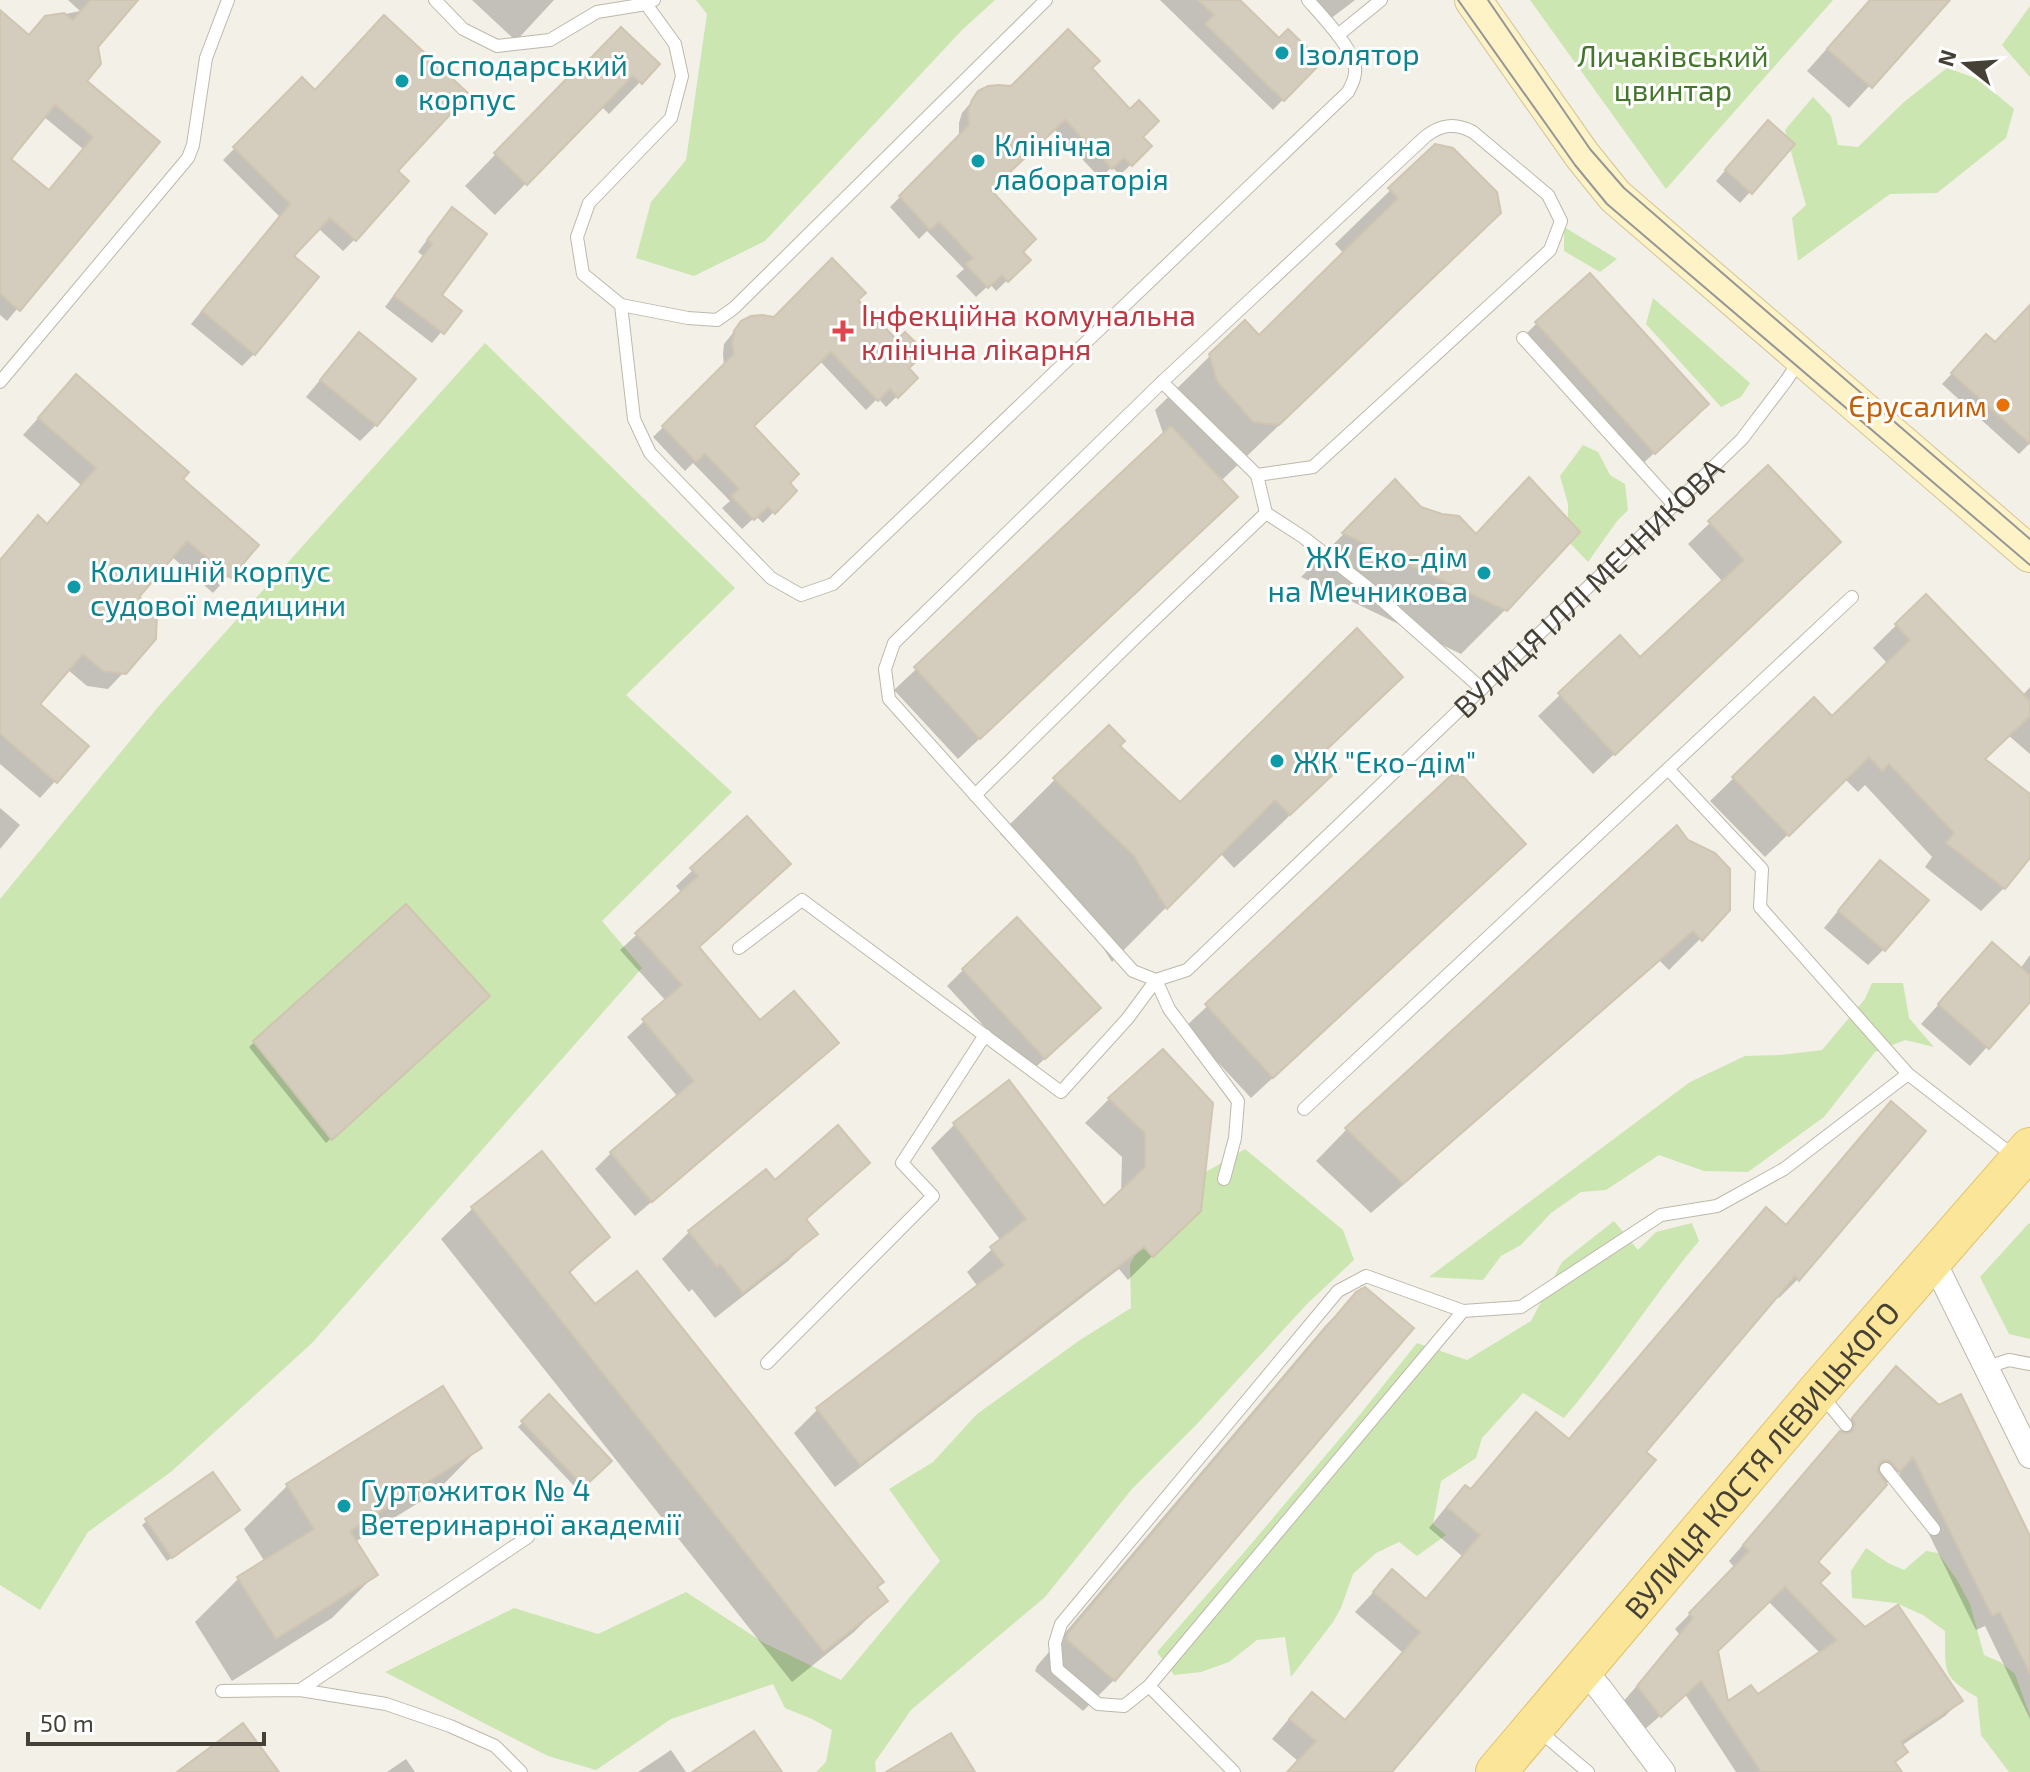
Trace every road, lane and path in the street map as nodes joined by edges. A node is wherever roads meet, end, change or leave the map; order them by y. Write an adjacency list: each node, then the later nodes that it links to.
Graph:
1 (228, 0): 12 (lane)
2 (435, 0): 7 (lane)
3 (1046, 0): 9 (lane)
4 (1308, 0): 8 (lane)
5 (1381, 0): 8 (lane)
6 (1473, 0): 11 (main road)
7 (650, 2): 9 (lane)
8 (1338, 35): 9 (lane)
9 (621, 305)
10 (1523, 338): 15 (lane)
11 (1801, 358): 15 (lane, ВУЛИЦЯ ІЛЛІ МЕЧНИКОВА); 17 (main road)
12 (0, 382)
13 (1162, 382): 14 (lane); 14 (lane); 21 (lane)
14 (1257, 475): 16 (lane)
15 (1674, 505): 19 (lane, ВУЛИЦЯ ІЛЛІ МЕЧНИКОВА)
16 (1266, 513): 19 (lane); 21 (lane)
17 (2030, 554)
18 (1852, 597): 20 (lane)
19 (1482, 689): 23 (lane, ВУЛИЦЯ ІЛЛІ МЕЧНИКОВА)
20 (1668, 769): 25 (lane); 26 (lane)
21 (975, 795): 23 (lane)
22 (739, 948): 24 (lane)
23 (1156, 980): 24 (lane); 28 (lane)
24 (985, 1035): 31 (lane)
25 (1908, 1074): 27 (lane); 30 (lane)
26 (1304, 1109)
27 (2024, 1154): 29 (main road, ВУЛИЦЯ КОСТЯ ЛЕВИЦЬКОГО)
28 (1224, 1179)
29 (1933, 1260): 33 (street); 34 (main road, ВУЛИЦЯ КОСТЯ ЛЕВИЦЬКОГО)
30 (1463, 1311): 41 (lane); 41 (lane)
31 (767, 1363)
32 (2030, 1364): 33 (lane)
33 (1987, 1367): 36 (street)
34 (1818, 1391): 35 (lane); 40 (main road, ВУЛИЦЯ КОСТЯ ЛЕВИЦЬКОГО)
35 (1846, 1425)
36 (2030, 1456)
37 (1886, 1469): 38 (lane)
38 (1934, 1529)
39 (528, 1537): 42 (lane)
40 (1584, 1670): 44 (main road, ВУЛИЦЯ КОСТЯ ЛЕВИЦЬКОГО); 49 (street)
41 (1149, 1686): 46 (lane)
42 (300, 1690): 43 (lane); 45 (lane)
43 (222, 1691)
44 (1535, 1727): 47 (main road, ВУЛИЦЯ КОСТЯ ЛЕВИЦЬКОГО); 48 (lane)
45 (521, 1772)
46 (1234, 1772)
47 (1496, 1772)
48 (1588, 1772)
49 (1663, 1772)

